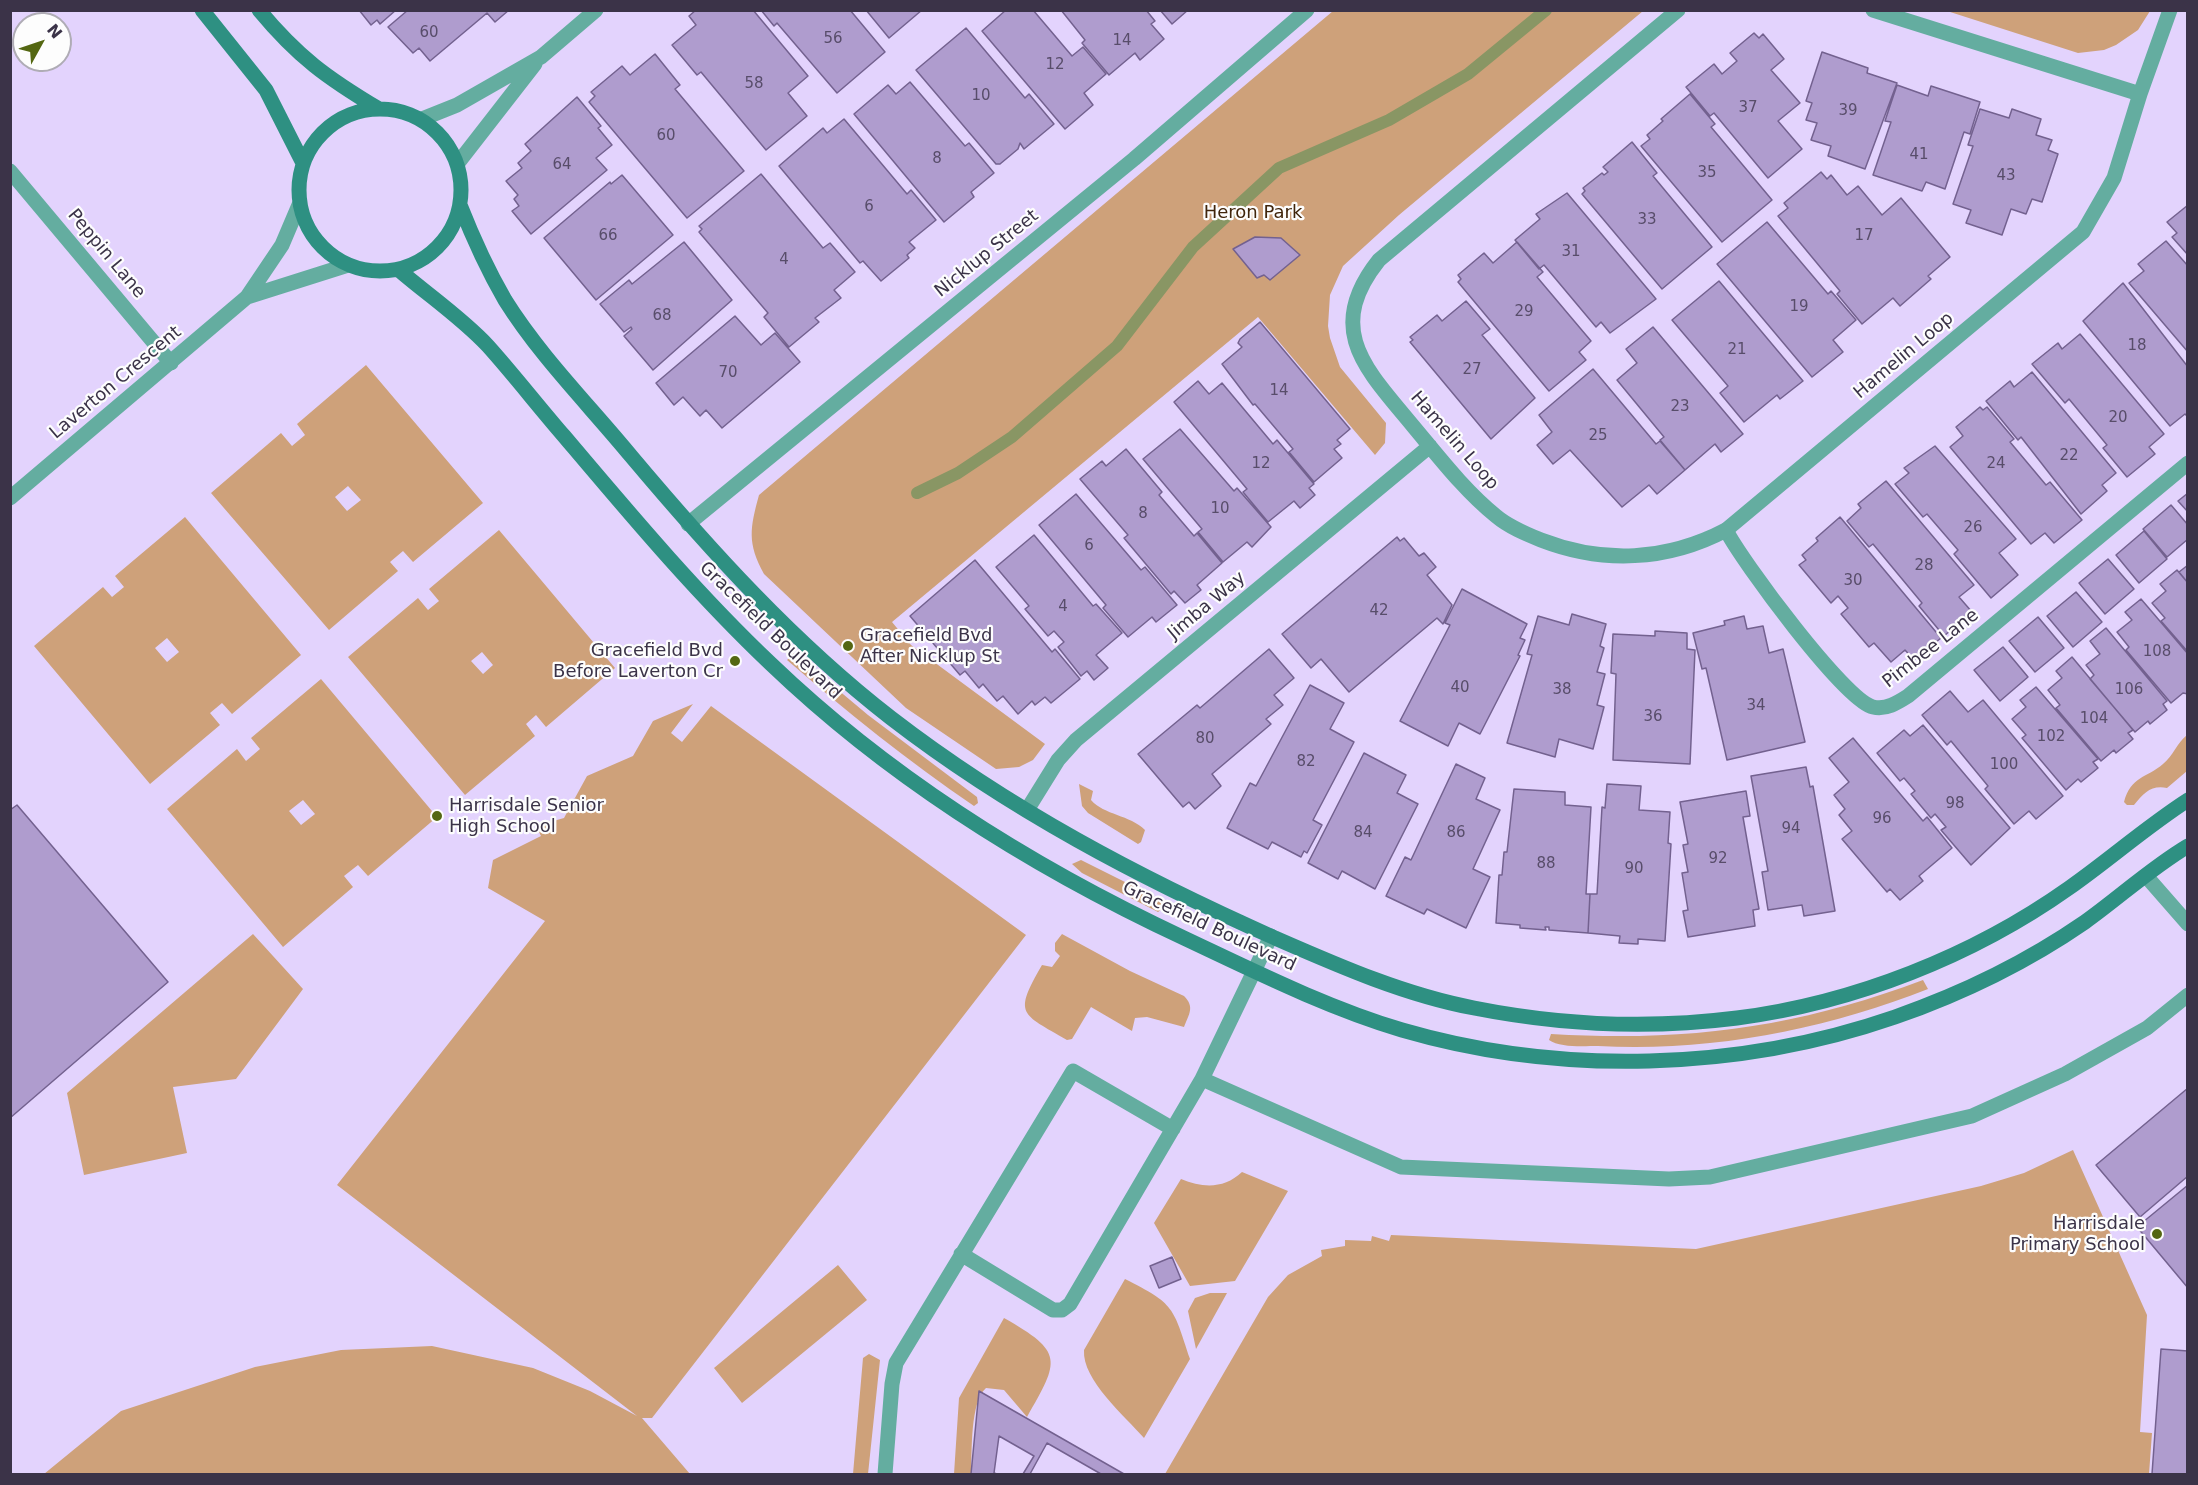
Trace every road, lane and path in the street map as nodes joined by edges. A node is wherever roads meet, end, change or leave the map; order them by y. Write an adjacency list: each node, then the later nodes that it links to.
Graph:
1 (202, 10): 12 (street)
2 (259, 10): 10 (street)
3 (596, 10): 8 (street)
4 (1307, 10): 24 (street, Nicklup Street)
5 (1678, 10): 21 (street, Hamelin Loop)
6 (1873, 10): 9 (street)
7 (2170, 10): 9 (street, Hamelin Loop)
8 (541, 57): 11 (street); 13 (street)
9 (2140, 94): 25 (street, Hamelin Loop)
10 (379, 109): 11 (street); 12 (street)
11 (422, 119): 13 (street)
12 (303, 162): 15 (street)
13 (458, 163): 16 (street)
14 (10, 171): 20 (street, Peppin Lane)
15 (299, 205): 17 (street); 19 (street, Laverton Crescent)
16 (460, 205): 18 (street); 24 (street, Gracefield Boulevard)
17 (348, 265): 18 (street); 19 (street, Laverton Crescent)
18 (399, 270): 32 (street, Gracefield Boulevard)
19 (247, 297): 20 (street, Laverton Crescent)
20 (171, 363): 23 (street, Laverton Crescent)
21 (1430, 446): 25 (street, Hamelin Loop); 27 (street, Jimba Way)
22 (2187, 463): 25 (street, Pimbee Lane)
23 (10, 498)
24 (688, 524): 27 (street, Gracefield Boulevard)
25 (1726, 530)
26 (2187, 800): 31 (street, Gracefield Boulevard)
27 (1027, 810): 31 (street, Gracefield Boulevard)
28 (2187, 846): 29 (street, Gracefield Boulevard)
29 (2146, 876): 30 (street); 32 (street, Gracefield Boulevard)
30 (2187, 924)
31 (1271, 936): 32 (street)
32 (1255, 971): 34 (street)
33 (2187, 995): 34 (street)
34 (1202, 1079): 35 (street)
35 (1173, 1129): 36 (street); 36 (street)
36 (962, 1254): 37 (street)
37 (885, 1474)

